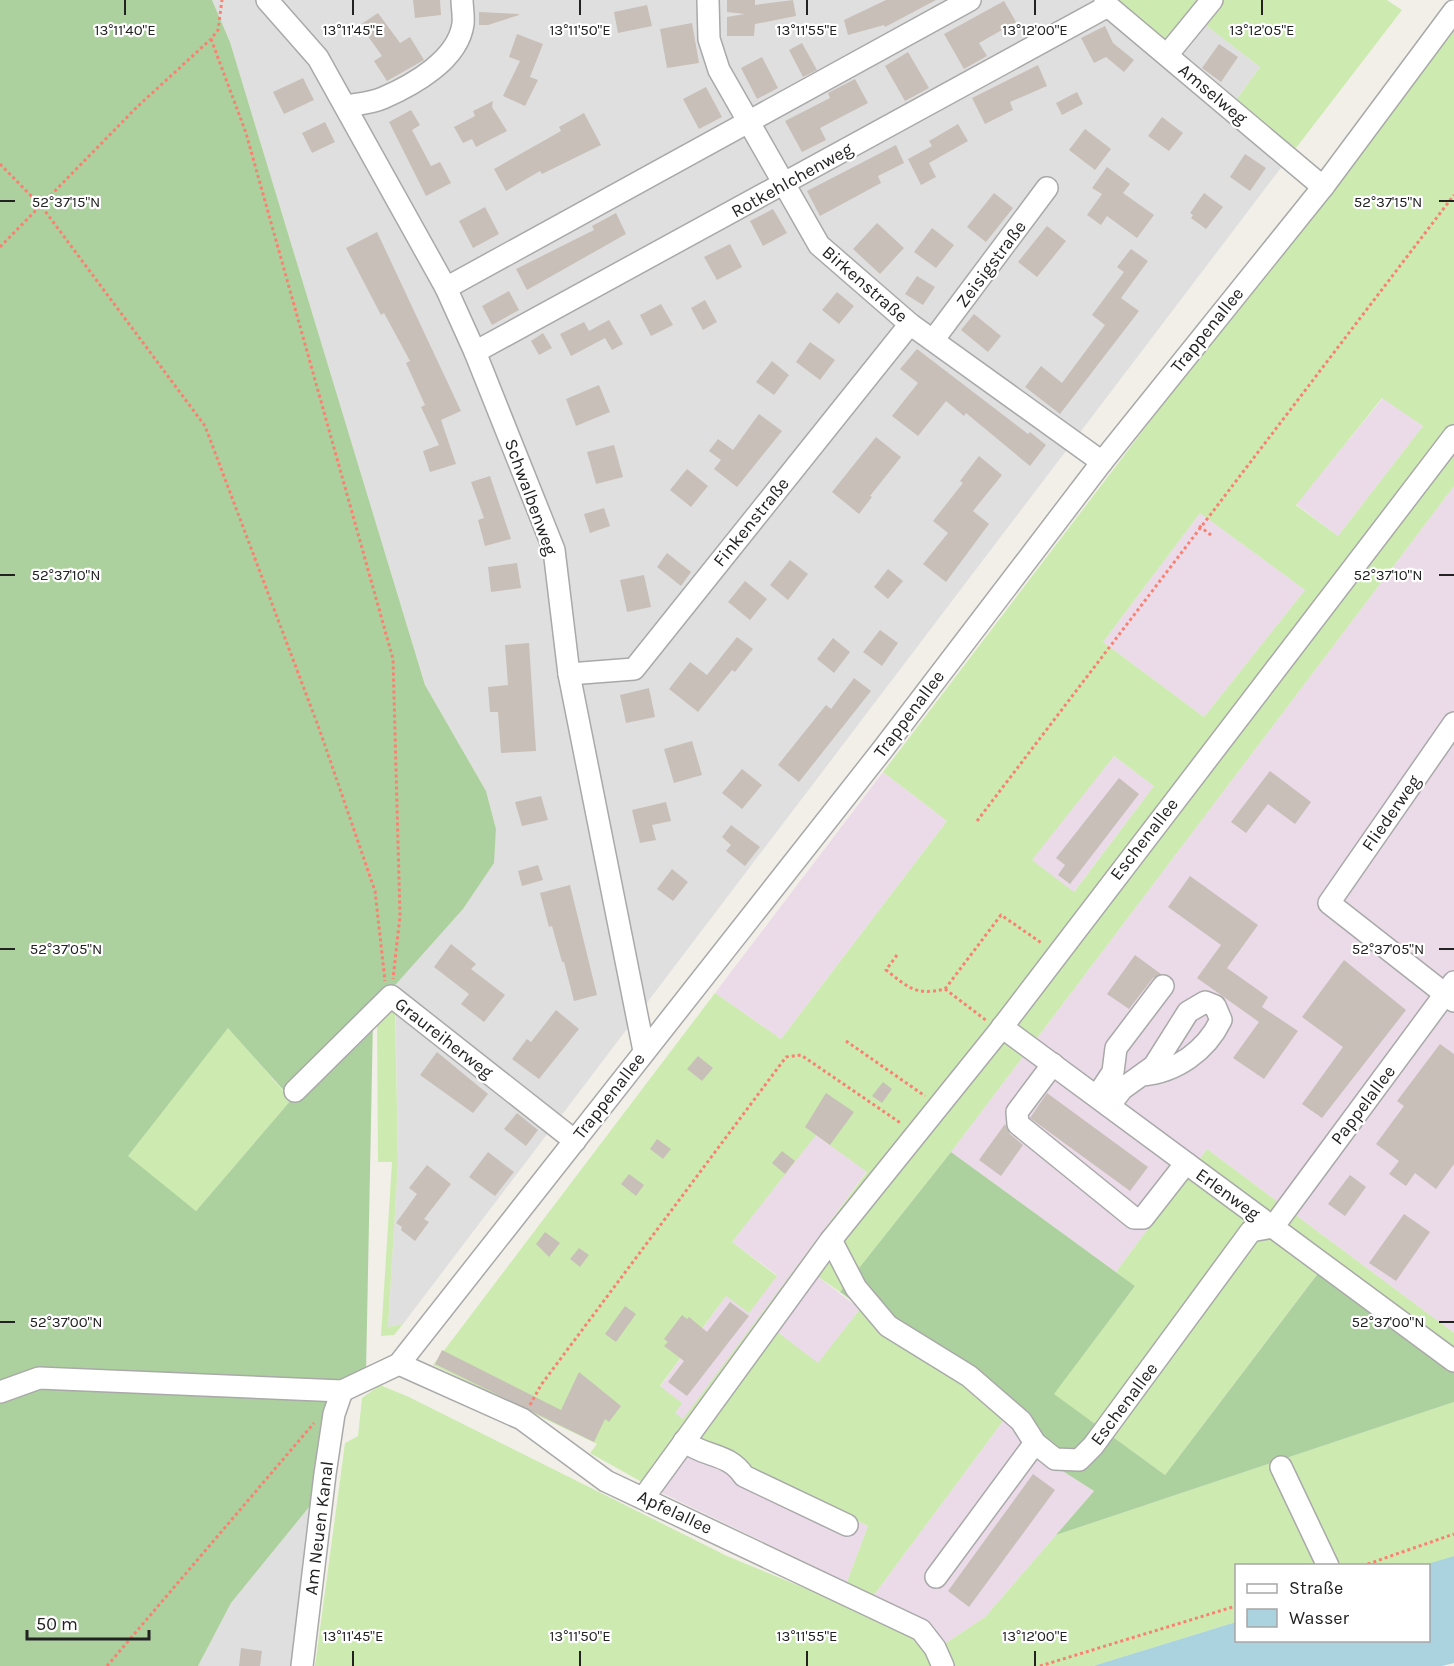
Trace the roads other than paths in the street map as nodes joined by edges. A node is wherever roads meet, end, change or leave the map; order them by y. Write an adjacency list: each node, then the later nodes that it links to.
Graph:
1 (267, 0): 9 (street, Schwalbenweg)
2 (462, 0): 9 (street)
3 (708, 0): 10 (street, Birkenstraße)
4 (970, 0): 10 (street)
5 (1212, 0): 8 (street)
6 (1106, 3): 8 (street, Amselweg); 11 (street, Rotkehlchenweg)
7 (1454, 11): 12 (street, Trappenallee)
8 (1167, 55): 12 (street, Amselweg)
9 (346, 106): 14 (street, Schwalbenweg)
10 (748, 123): 11 (street, Birkenstraße); 14 (street)
11 (785, 184): 15 (street, Birkenstraße); 17 (street, Rotkehlchenweg)
12 (1323, 186): 19 (street, Trappenallee)
13 (1047, 188): 16 (street, Zeisigstraße)
14 (446, 288): 17 (street, Schwalbenweg)
15 (910, 324): 16 (street, Birkenstraße); 20 (street, Finkenstraße)
16 (934, 339): 19 (street, Birkenstraße)
17 (475, 352): 20 (street, Schwalbenweg)
18 (1454, 436): 24 (street, Eschenallee)
19 (1102, 462): 25 (street, Trappenallee)
20 (569, 674): 25 (street, Schwalbenweg)
21 (1454, 723): 23 (street, Fliederweg)
22 (1163, 986): 29 (street)
23 (1451, 992): 32 (street, Pappelallee)
24 (1001, 1028): 26 (street, Erlenweg); 33 (street, Eschenallee)
25 (644, 1051): 30 (street, Trappenallee)
26 (1053, 1064): 29 (street, Erlenweg); 31 (street)
27 (1143, 1076): 29 (street)
28 (295, 1091): 30 (street, Graureiherweg)
29 (1103, 1101): 31 (street, Erlenweg)
30 (575, 1141): 35 (street, Trappenallee)
31 (1186, 1163): 32 (street, Erlenweg)
32 (1273, 1227): 34 (street, Erlenweg); 39 (street, Eschenallee)
33 (831, 1240): 38 (street, Eschenallee); 39 (street, Eschenallee)
34 (1454, 1361)
35 (399, 1364): 36 (street, Trappenallee); 41 (street, Apfelallee)
36 (342, 1391): 37 (street); 45 (street, Am Neuen Kanal)
37 (0, 1392)
38 (684, 1441): 41 (street, Eschenallee); 42 (street)
39 (1035, 1443): 44 (street)
40 (1281, 1467): 43 (street)
41 (644, 1497): 46 (street, Apfelallee)
42 (848, 1525)
43 (1327, 1564)
44 (936, 1577)
45 (302, 1666)
46 (943, 1666)

